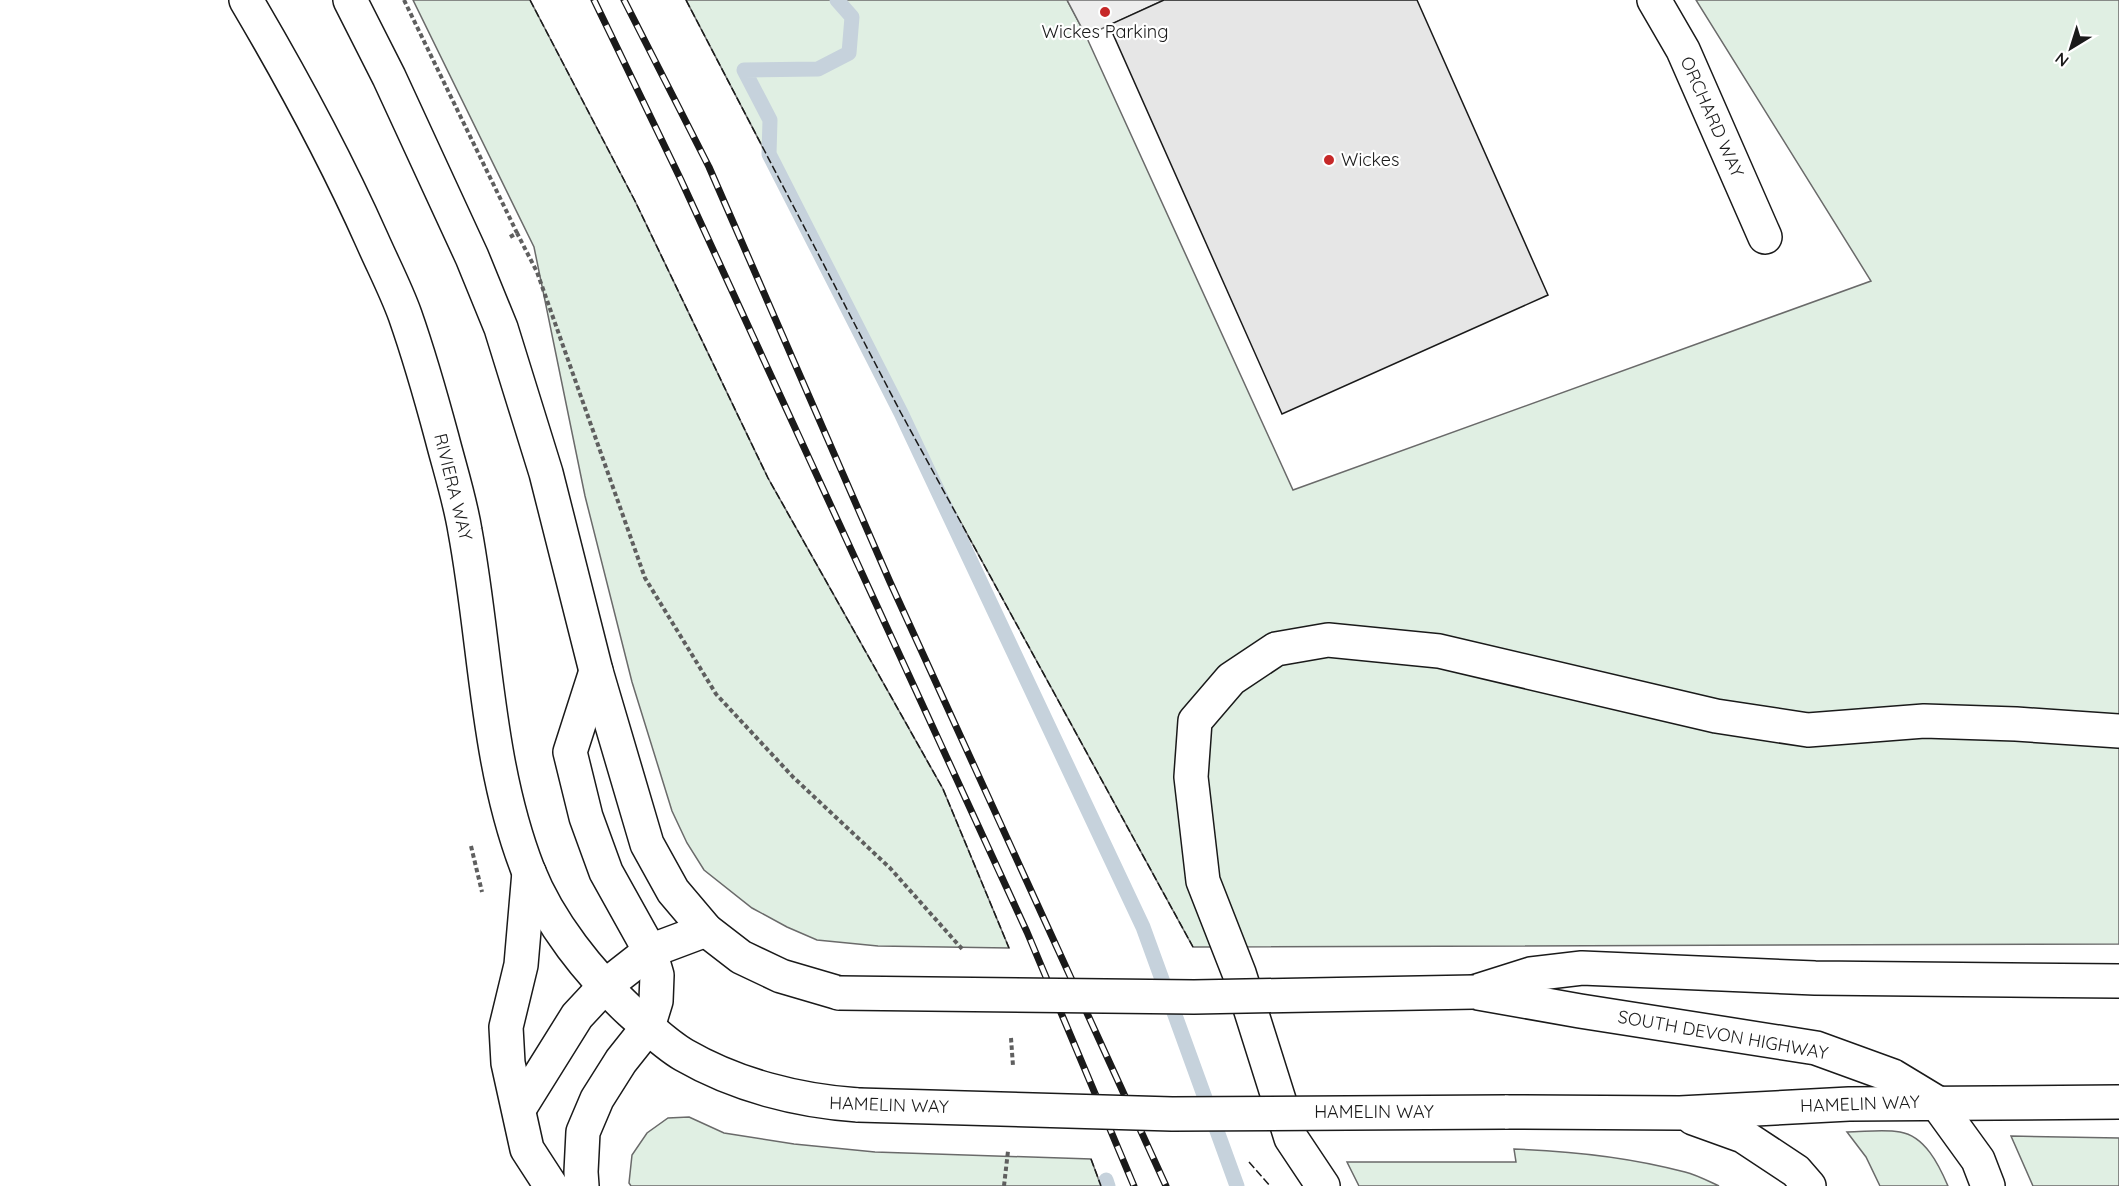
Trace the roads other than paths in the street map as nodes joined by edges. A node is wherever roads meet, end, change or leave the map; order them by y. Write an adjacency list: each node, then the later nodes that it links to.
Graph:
1 (246, 0): 7 (main road, RIVIERA WAY)
2 (350, 0): 5 (main road)
3 (1654, 0): 4 (main road, ORCHARD WAY)
4 (1765, 237)
5 (596, 671): 8 (main road); 9 (main road)
6 (2119, 731): 20 (main road)
7 (529, 872): 11 (main road, RIVIERA WAY); 16 (main road)
8 (706, 930): 9 (main road); 12 (main road, bridge)
9 (650, 951): 11 (main road); 13 (main road)
10 (2119, 981): 12 (main road)
11 (604, 987): 13 (main road, HAMELIN WAY); 16 (main road)
12 (1474, 992): 14 (main road, SOUTH DEVON HIGHWAY)
13 (648, 1027): 17 (main road, HAMELIN WAY, bridge); 19 (main road)
14 (1936, 1102): 15 (main road, HAMELIN WAY); 17 (main road, HAMELIN WAY); 22 (main road, SOUTH DEVON HIGHWAY)
15 (2119, 1102)
16 (519, 1109): 18 (main road)
17 (1680, 1113): 21 (main road)
18 (552, 1186)
19 (582, 1186)
20 (1323, 1186)
21 (1809, 1186)
22 (1988, 1186)

